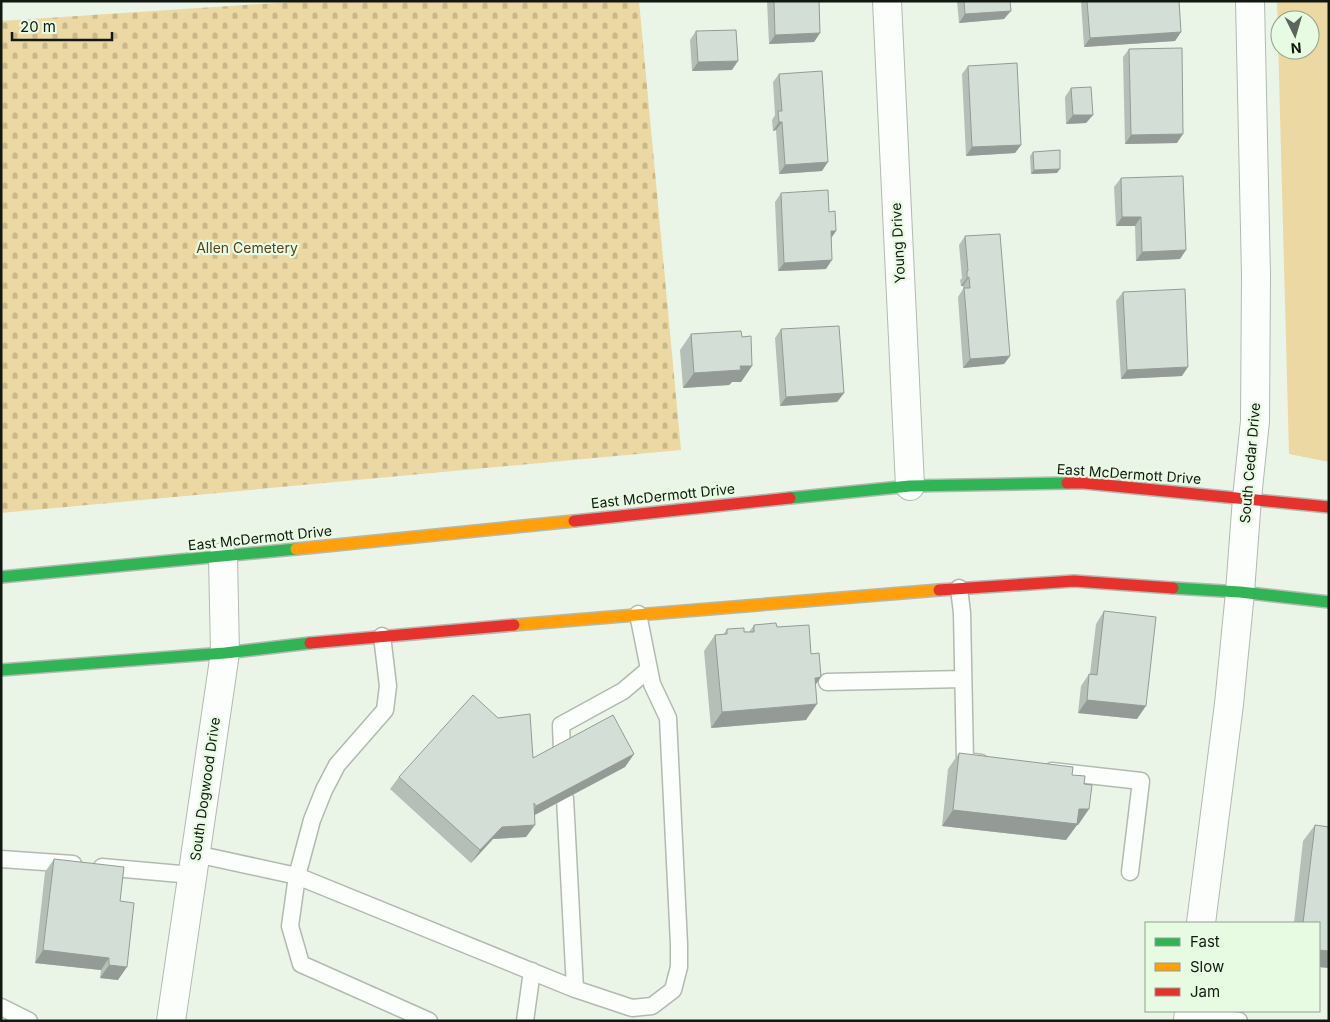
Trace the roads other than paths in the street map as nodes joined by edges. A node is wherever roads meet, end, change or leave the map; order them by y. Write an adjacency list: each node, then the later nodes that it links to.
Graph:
1 (887, 1): 3 (street, Young Drive)
2 (1250, 1): 4 (street, South Cedar Drive)
3 (910, 486): 4 (main road, East McDermott Drive); 6 (main road, East McDermott Drive)
4 (1247, 498): 5 (main road, East McDermott Drive); 9 (street, South Cedar Drive)
5 (1329, 507)
6 (223, 557): 7 (main road, East McDermott Drive); 13 (street, South Dogwood Drive)
7 (1, 577)
8 (959, 588): 9 (main road); 11 (main road); 16 (lane)
9 (1240, 592): 10 (main road); 26 (street, South Cedar Drive)
10 (1329, 602)
11 (638, 614): 12 (main road); 14 (lane)
12 (382, 636): 13 (main road); 25 (lane)
13 (225, 653): 15 (main road); 23 (street, South Dogwood Drive)
14 (649, 669): 18 (lane); 28 (lane)
15 (1, 670)
16 (963, 679): 17 (lane); 19 (lane)
17 (827, 682)
18 (562, 750)
19 (994, 765)
20 (1034, 769): 24 (lane)
21 (565, 798): 28 (lane)
22 (1, 859): 23 (lane)
23 (194, 864): 25 (lane); 32 (street, South Dogwood Drive)
24 (1130, 872)
25 (297, 876): 27 (lane); 33 (lane)
26 (1201, 922)
27 (532, 971): 28 (lane); 34 (lane)
28 (575, 989)
29 (1, 1006): 31 (lane)
30 (1189, 1015): 35 (lane)
31 (29, 1021)
32 (171, 1021)
33 (429, 1021)
34 (525, 1021)
35 (1239, 1021)

